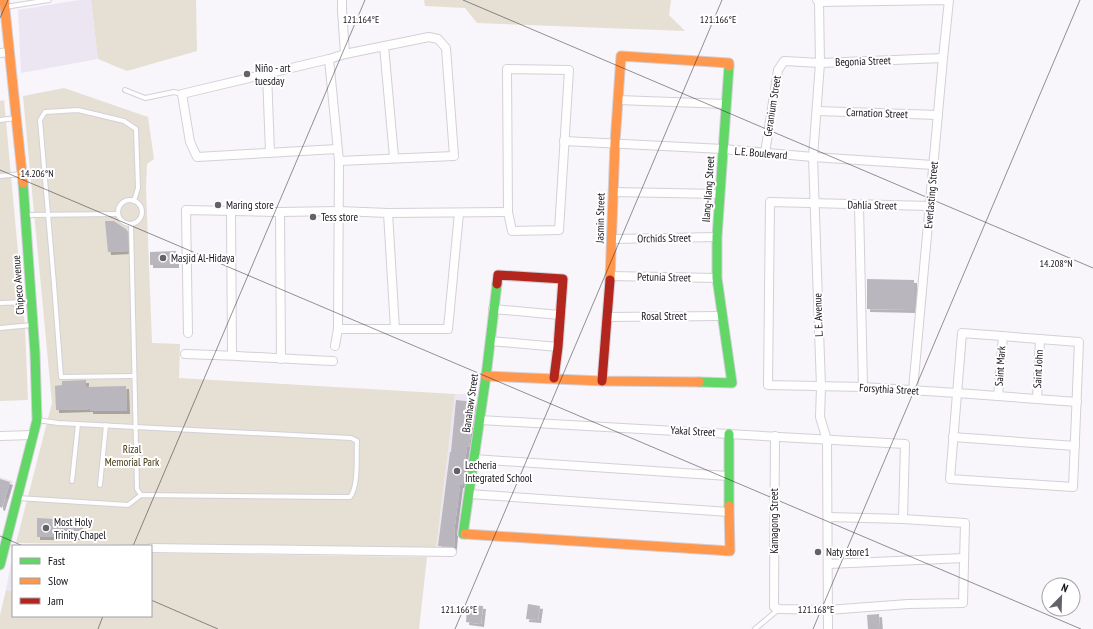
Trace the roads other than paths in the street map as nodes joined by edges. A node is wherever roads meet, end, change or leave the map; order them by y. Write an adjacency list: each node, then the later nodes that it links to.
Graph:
1 (49, 0): 5 (lane)
2 (342, 0): 8 (street)
3 (949, 0): 4 (street); 10 (street, Everlasting Street)
4 (818, 1): 13 (street, L. E. Avenue)
5 (4, 3): 7 (street, Chipeco Avenue)
6 (384, 46): 8 (street); 29 (street); 29 (street)
7 (5, 53): 21 (street, Chipeco Avenue)
8 (345, 54): 11 (street)
9 (621, 56): 17 (street, Jasmin Street); 18 (street, Ilang-Ilang Street)
10 (943, 58): 13 (street, Begonia Street); 20 (street, Everlasting Street)
11 (329, 59): 14 (street); 25 (street)
12 (784, 61): 13 (street, Begonia Street); 28 (street, Geranium Street)
13 (820, 63): 19 (street, L. E. Avenue)
14 (267, 73): 16 (street); 27 (street)
15 (125, 90): 16 (lane)
16 (182, 94): 27 (street)
17 (618, 100): 18 (street); 24 (street, Jasmin Street)
18 (726, 104): 26 (street, Ilang-Ilang Street)
19 (817, 111): 20 (street, Carnation Street); 30 (street, L. E. Avenue)
20 (938, 115): 32 (street, Everlasting Street)
21 (16, 118): 22 (lane); 33 (street, Chipeco Avenue)
22 (0, 120)
23 (564, 141): 24 (street, L.E. Boulevard); 44 (street); 44 (street)
24 (615, 143): 26 (street, L.E. Boulevard); 35 (street, Jasmin Street)
25 (337, 149): 27 (street); 31 (street)
26 (723, 149): 28 (street, L.E. Boulevard); 36 (street, Ilang-Ilang Street)
27 (270, 153)
28 (764, 153): 30 (street, L.E. Boulevard)
29 (394, 157): 31 (street)
30 (813, 157): 32 (street, L.E. Boulevard); 38 (street, L. E. Avenue)
31 (339, 161): 42 (street)
32 (934, 165): 40 (street, Everlasting Street)
33 (22, 174): 34 (lane); 48 (street, Chipeco Avenue)
34 (0, 176)
35 (613, 192): 36 (street); 52 (street, Jasmin Street)
36 (720, 194): 51 (street, Ilang-Ilang Street)
37 (134, 201): 47 (lane); 49 (lane); 50 (lane)
38 (814, 204): 39 (street, Dahlia Street); 79 (street, L. E. Avenue); 79 (street, Dahlia Street)
39 (859, 204): 40 (street, Dahlia Street); 80 (street)
40 (930, 206): 81 (street, Everlasting Street)
41 (231, 211): 43 (street); 65 (street); 72 (street)
42 (339, 211): 43 (street); 45 (street); 64 (street)
43 (280, 212): 73 (street)
44 (508, 212): 46 (street)
45 (388, 213): 46 (street); 63 (street)
46 (459, 213): 63 (street)
47 (118, 214): 49 (lane); 50 (lane)
48 (26, 215): 49 (lane); 55 (street, Chipeco Avenue)
49 (48, 215): 75 (lane)
50 (131, 224): 75 (lane)
51 (717, 237): 52 (street, Orchids Street); 54 (street, Ilang-Ilang Street)
52 (612, 239): 53 (street, Jasmin Street)
53 (610, 276): 54 (street, Petunia Street); 60 (street, Jasmin Street)
54 (717, 278): 59 (street, Ilang-Ilang Street)
55 (31, 302): 56 (lane); 61 (street, Chipeco Avenue)
56 (0, 303)
57 (493, 309): 58 (street); 58 (street, Banahaw Street); 68 (street, Banahaw Street)
58 (560, 314): 70 (street)
59 (722, 316): 60 (street, Rosal Street); 78 (street, Ilang-Ilang Street)
60 (607, 317): 78 (street, Jasmin Street)
61 (33, 324): 62 (lane); 86 (street, Chipeco Avenue)
62 (0, 328)
63 (395, 329): 64 (street)
64 (338, 330): 69 (street)
65 (188, 333)
66 (1003, 336): 67 (street); 82 (street); 83 (street, Saint Mark)
67 (1040, 339): 84 (street, Saint John); 85 (street)
68 (490, 342): 70 (street); 76 (street, Banahaw Street)
69 (335, 346)
70 (558, 347): 77 (street)
71 (185, 354): 72 (street)
72 (232, 355): 73 (street)
73 (281, 359): 74 (street)
74 (333, 361)
75 (134, 376): 90 (lane)
76 (486, 376): 77 (street); 87 (street, Banahaw Street)
77 (554, 378): 78 (street)
78 (602, 381)
79 (821, 387): 80 (street, Forsythia Street); 96 (street, L. E. Avenue)
80 (863, 388): 81 (street, Forsythia Street)
81 (913, 390): 82 (street, Forsythia Street)
82 (957, 393): 83 (street, Forsythia Street); 95 (street)
83 (998, 396): 84 (street, Forsythia Street)
84 (1037, 399): 85 (street, Forsythia Street)
85 (1077, 402): 97 (street)
86 (37, 420): 88 (lane); 92 (street, Chipeco Avenue)
87 (480, 420): 91 (street, Yakal Street); 98 (street, Banahaw Street)
88 (78, 424): 89 (lane); 100 (lane)
89 (106, 425): 90 (lane); 101 (lane)
90 (136, 427): 103 (lane); 103 (lane)
91 (729, 434): 94 (street, Yakal Street); 99 (street)
92 (33, 435): 93 (street); 104 (street, Chipeco Avenue)
93 (0, 436)
94 (775, 436): 96 (street, Yakal Street); 114 (street, Kamagong Street)
95 (953, 437): 97 (street); 97 (street)
96 (827, 440): 106 (street, L. E. Avenue); 107 (street, Yakal Street)
97 (1075, 446)
98 (474, 459): 99 (street); 102 (street, Banahaw Street)
99 (728, 476): 105 (street)
100 (72, 481)
101 (100, 485)
102 (469, 494): 105 (street); 105 (street, Banahaw Street)
103 (141, 495): 104 (lane)
104 (17, 498): 108 (street, Chipeco Avenue)
105 (729, 512)
106 (828, 517): 107 (street); 112 (street, L. E. Avenue)
107 (903, 519): 111 (street)
108 (9, 546): 113 (street, Chipeco Avenue)
109 (152, 548): 110 (street)
110 (452, 552)
111 (964, 558): 112 (street); 115 (street)
112 (828, 564): 115 (street, L. E. Avenue)
113 (0, 565)
114 (777, 608): 115 (street); 116 (lane)
115 (828, 610): 117 (street, L. E. Avenue)
116 (754, 629)
117 (828, 629)

